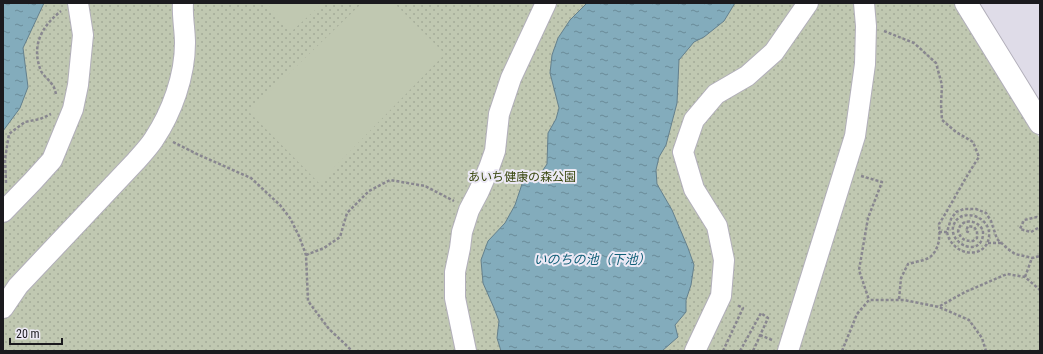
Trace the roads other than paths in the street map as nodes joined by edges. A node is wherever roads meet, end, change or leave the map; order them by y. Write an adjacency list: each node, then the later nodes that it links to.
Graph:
1 (183, 3): 9 (street)
2 (546, 3): 10 (street)
3 (808, 3): 11 (street)
4 (864, 3): 12 (street)
5 (966, 3): 7 (street)
6 (78, 5): 8 (street)
7 (1040, 123)
8 (9, 205)
9 (3, 308)
10 (466, 351)
11 (694, 351)
12 (788, 351)

